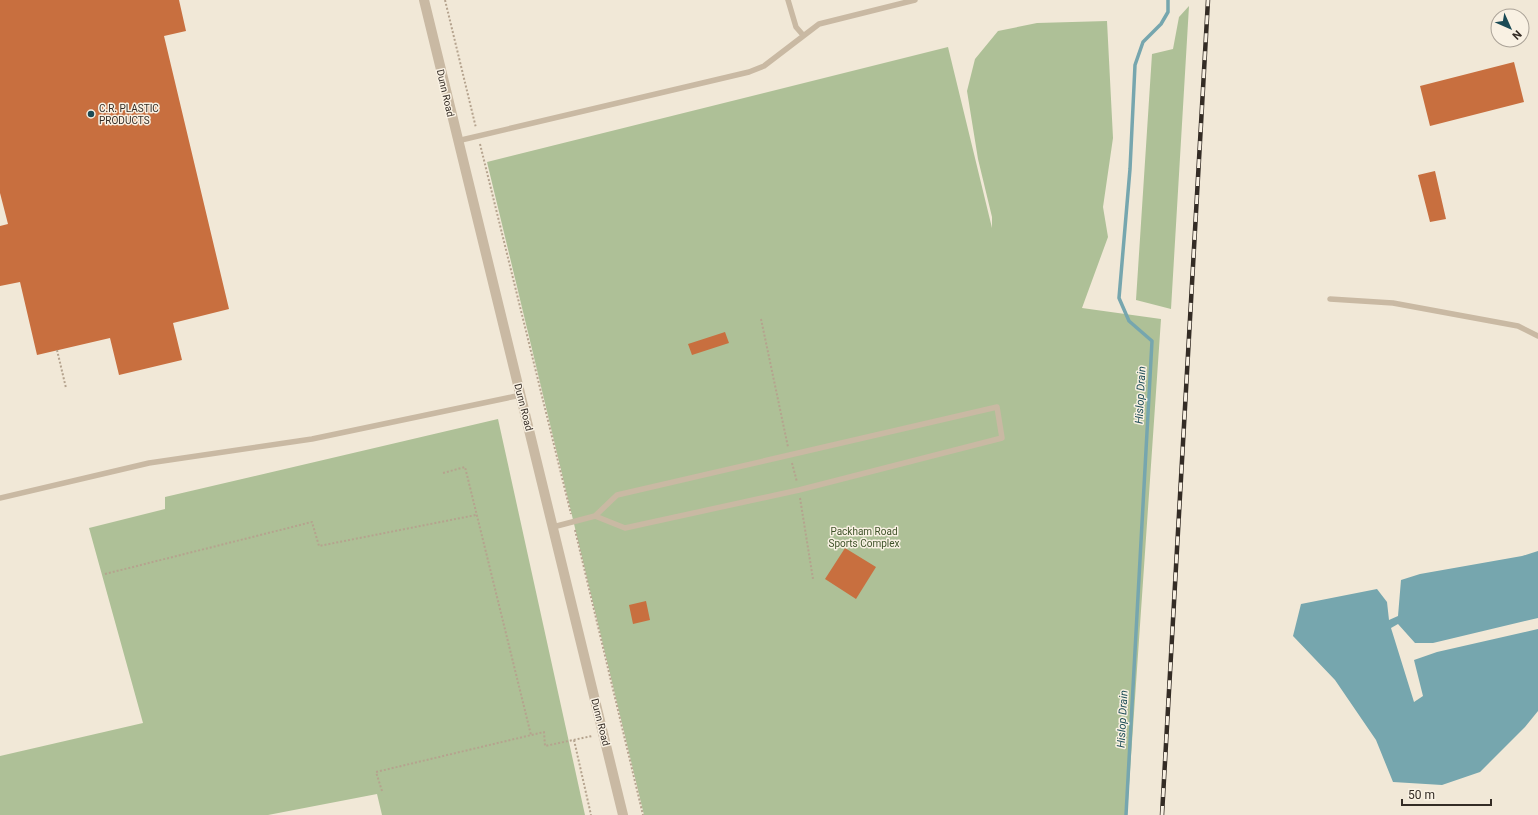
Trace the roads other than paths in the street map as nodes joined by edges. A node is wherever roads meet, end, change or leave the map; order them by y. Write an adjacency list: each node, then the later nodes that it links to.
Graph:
1 (424, 0): 5 (street, Dunn Road)
2 (788, 0): 4 (lane)
3 (915, 0): 4 (lane)
4 (803, 35): 5 (lane)
5 (457, 141): 8 (street, Dunn Road)
6 (1330, 299): 7 (lane)
7 (1538, 336)
8 (521, 395): 9 (lane); 11 (street, Dunn Road)
9 (0, 498)
10 (595, 516): 10 (lane); 11 (lane)
11 (554, 527): 12 (street, Dunn Road)
12 (623, 815)

